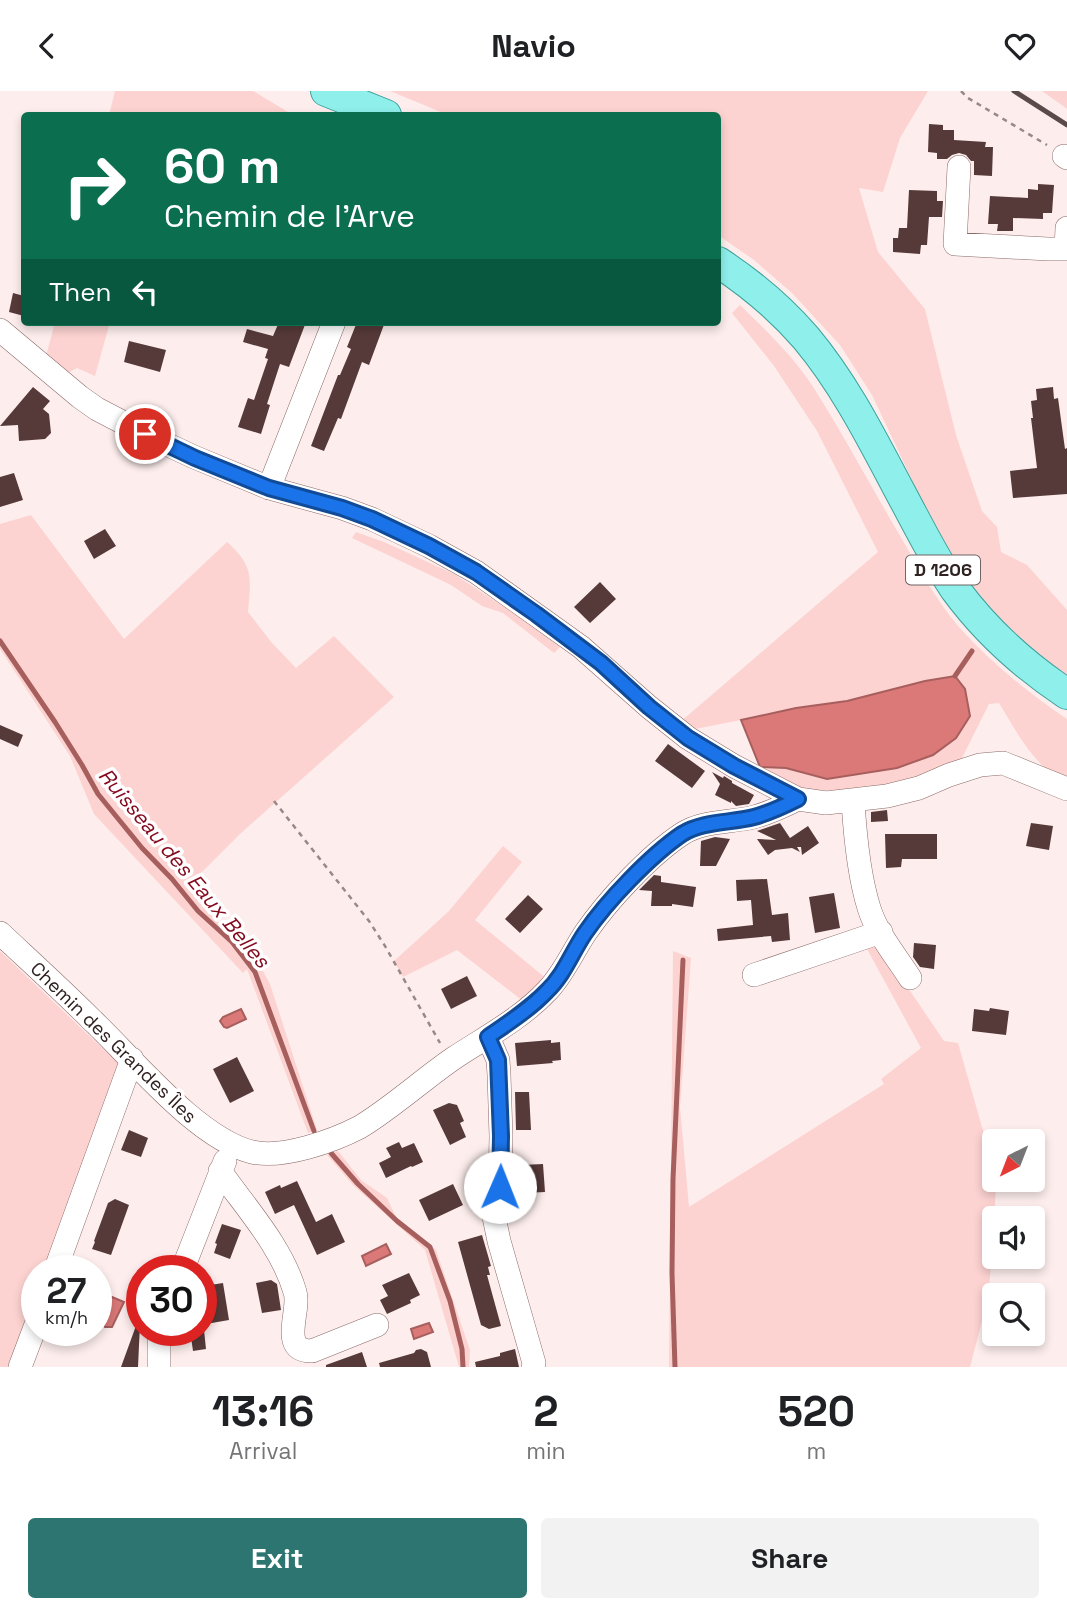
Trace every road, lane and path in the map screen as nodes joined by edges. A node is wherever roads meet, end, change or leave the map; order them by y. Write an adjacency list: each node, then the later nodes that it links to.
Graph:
1 (326, 91): 3 (main road)
2 (961, 91): 4 (path)
3 (378, 112)
4 (1066, 157)
5 (959, 167): 6 (street)
6 (1067, 228)
7 (721, 264): 11 (main road, D 1206)
8 (332, 326): 10 (street)
9 (0, 330): 10 (street)
10 (269, 488): 13 (street)
11 (1067, 694)
12 (1067, 789): 15 (street)
13 (798, 799): 15 (street); 20 (street)
14 (274, 801): 22 (path)
15 (853, 801): 16 (street)
16 (881, 932): 18 (street); 19 (street)
17 (0, 933): 21 (street, Chemin des Grandes Îles)
18 (754, 975)
19 (910, 978)
20 (488, 1037): 22 (street); 32 (street)
21 (132, 1059): 23 (street, Chemin des Grandes Îles); 25 (street)
22 (453, 1059): 23 (street)
23 (232, 1145): 24 (street)
24 (220, 1171): 26 (street); 27 (street)
25 (61, 1255)
26 (188, 1255)
27 (377, 1325)
28 (28, 1346): 30 (street)
29 (159, 1346): 31 (street)
30 (20, 1367)
31 (159, 1367)
32 (533, 1367)

